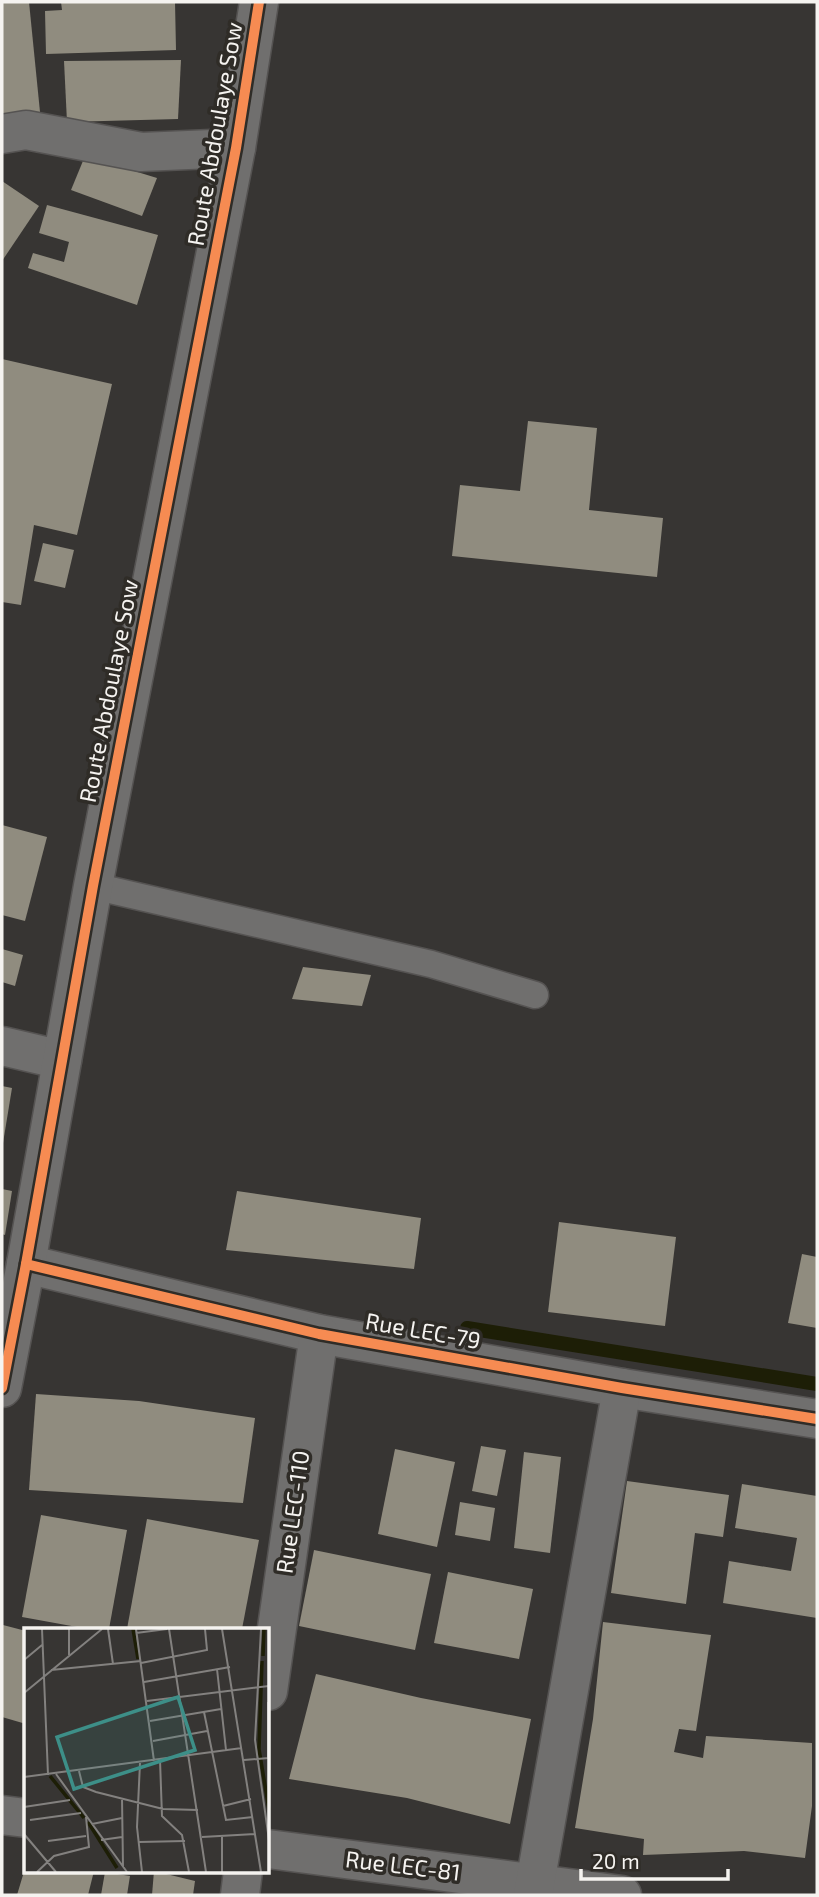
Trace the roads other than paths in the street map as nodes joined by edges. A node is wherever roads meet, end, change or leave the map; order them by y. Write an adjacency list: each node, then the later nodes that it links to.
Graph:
1 (259, 2): 3 (street, Route Abdoulaye Sow)
2 (2, 134): 3 (street)
3 (236, 148): 4 (street, Route Abdoulaye Sow)
4 (93, 886): 5 (lane); 7 (street, Route Abdoulaye Sow)
5 (535, 995)
6 (2, 1046): 7 (street)
7 (62, 1060): 8 (street, Route Abdoulaye Sow)
8 (26, 1264): 9 (street, Rue LEC-79); 10 (street, Route Abdoulaye Sow)
9 (319, 1334): 11 (street, Rue LEC-79); 13 (street, Rue LEC-110)
10 (4, 1364)
11 (622, 1388): 12 (street, Rue LEC-79); 18 (street)
12 (817, 1419)
13 (270, 1677)
14 (2, 1815): 15 (street)
15 (24, 1818)
16 (270, 1849): 18 (street, Rue LEC-81)
17 (243, 1872): 19 (street)
18 (534, 1889): 20 (street, Rue LEC-81)
19 (240, 1895)
20 (622, 1895)

